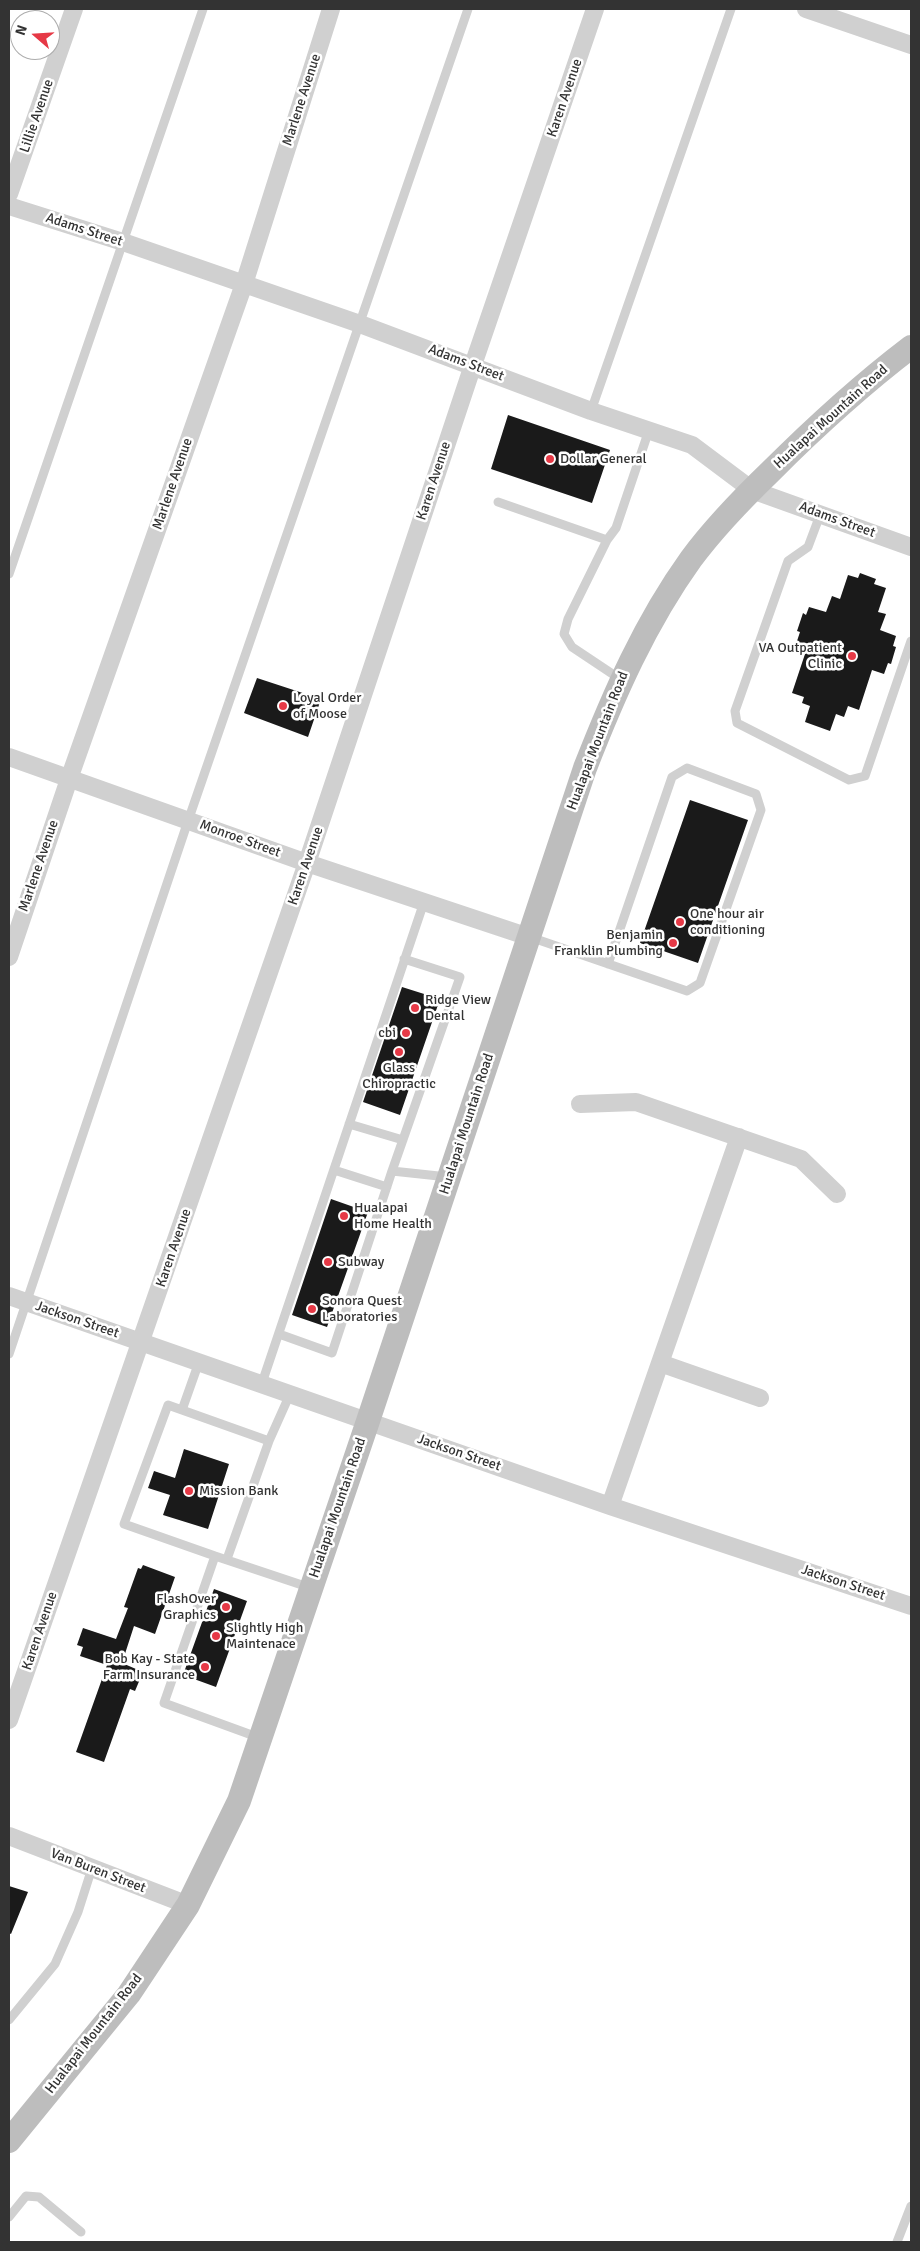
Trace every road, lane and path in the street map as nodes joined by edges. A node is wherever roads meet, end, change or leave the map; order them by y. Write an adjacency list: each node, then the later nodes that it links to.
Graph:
1 (74, 9): 10 (street, Lillie Avenue)
2 (204, 9): 12 (lane)
3 (331, 9): 13 (street, Marlene Avenue)
4 (468, 9): 14 (lane)
5 (595, 9): 16 (street, Karen Avenue)
6 (731, 9): 17 (lane)
7 (806, 9): 8 (street)
8 (842, 15): 9 (street)
9 (911, 45)
10 (9, 194)
11 (9, 206): 12 (street, Adams Street)
12 (123, 242): 13 (street, Adams Street); 24 (lane)
13 (244, 284): 14 (street, Adams Street); 28 (street, Marlene Avenue)
14 (360, 324): 16 (street, Adams Street); 29 (lane)
15 (911, 347): 19 (main road, Hualapai Mountain Road)
16 (473, 365): 17 (street, Adams Street); 30 (street, Karen Avenue)
17 (592, 411): 18 (street, Adams Street)
18 (649, 430): 19 (street, Adams Street); 22 (lane)
19 (752, 490): 21 (street, Adams Street); 26 (main road, Hualapai Mountain Road)
20 (498, 502): 22 (lane)
21 (820, 515): 23 (street, Adams Street); 25 (lane)
22 (607, 540): 26 (lane)
23 (911, 547)
24 (9, 574)
25 (911, 641)
26 (621, 680): 32 (main road, Hualapai Mountain Road)
27 (9, 757): 28 (street, Monroe Street)
28 (69, 779): 29 (street, Monroe Street); 33 (street, Marlene Avenue)
29 (188, 821): 30 (street, Monroe Street); 46 (lane)
30 (307, 863): 31 (street, Monroe Street); 48 (street, Karen Avenue)
31 (424, 902): 32 (street, Monroe Street); 34 (lane)
32 (529, 937): 35 (lane); 42 (main road, Hualapai Mountain Road)
33 (9, 958)
34 (404, 959): 37 (lane); 39 (lane)
35 (608, 964): 35 (lane)
36 (580, 1104): 38 (street)
37 (349, 1124): 39 (lane); 40 (lane)
38 (738, 1137): 44 (street); 51 (street)
39 (403, 1140): 41 (lane)
40 (334, 1170): 43 (lane); 47 (lane)
41 (392, 1171): 42 (lane); 43 (lane)
42 (449, 1178): 56 (main road, Hualapai Mountain Road)
43 (387, 1188): 47 (lane)
44 (837, 1194)
45 (9, 1296): 46 (street, Jackson Street)
46 (26, 1302): 48 (street, Jackson Street); 49 (lane)
47 (279, 1334): 52 (lane)
48 (142, 1342): 50 (street, Jackson Street); 63 (street, Karen Avenue)
49 (9, 1354)
50 (199, 1362): 52 (street, Jackson Street); 55 (lane)
51 (660, 1363): 54 (street); 58 (street)
52 (262, 1384): 53 (street, Jackson Street)
53 (290, 1394): 56 (street, Jackson Street); 57 (lane)
54 (760, 1398)
55 (182, 1410): 57 (lane); 59 (lane)
56 (368, 1421): 58 (street, Jackson Street); 61 (main road, Hualapai Mountain Road)
57 (269, 1441): 60 (lane)
58 (610, 1506): 62 (street, Jackson Street)
59 (215, 1556): 60 (lane); 64 (lane)
60 (227, 1559): 61 (lane)
61 (311, 1588): 64 (main road, Hualapai Mountain Road)
62 (911, 1606)
63 (9, 1720)
64 (260, 1738): 67 (main road, Hualapai Mountain Road)
65 (9, 1836): 66 (street, Van Buren Street)
66 (92, 1868): 67 (street, Van Buren Street); 68 (lane)
67 (188, 1905): 69 (main road, Hualapai Mountain Road)
68 (9, 2020)
69 (9, 2141)
70 (911, 2206): 73 (lane)
71 (9, 2217): 72 (lane)
72 (81, 2232)
73 (898, 2242)

